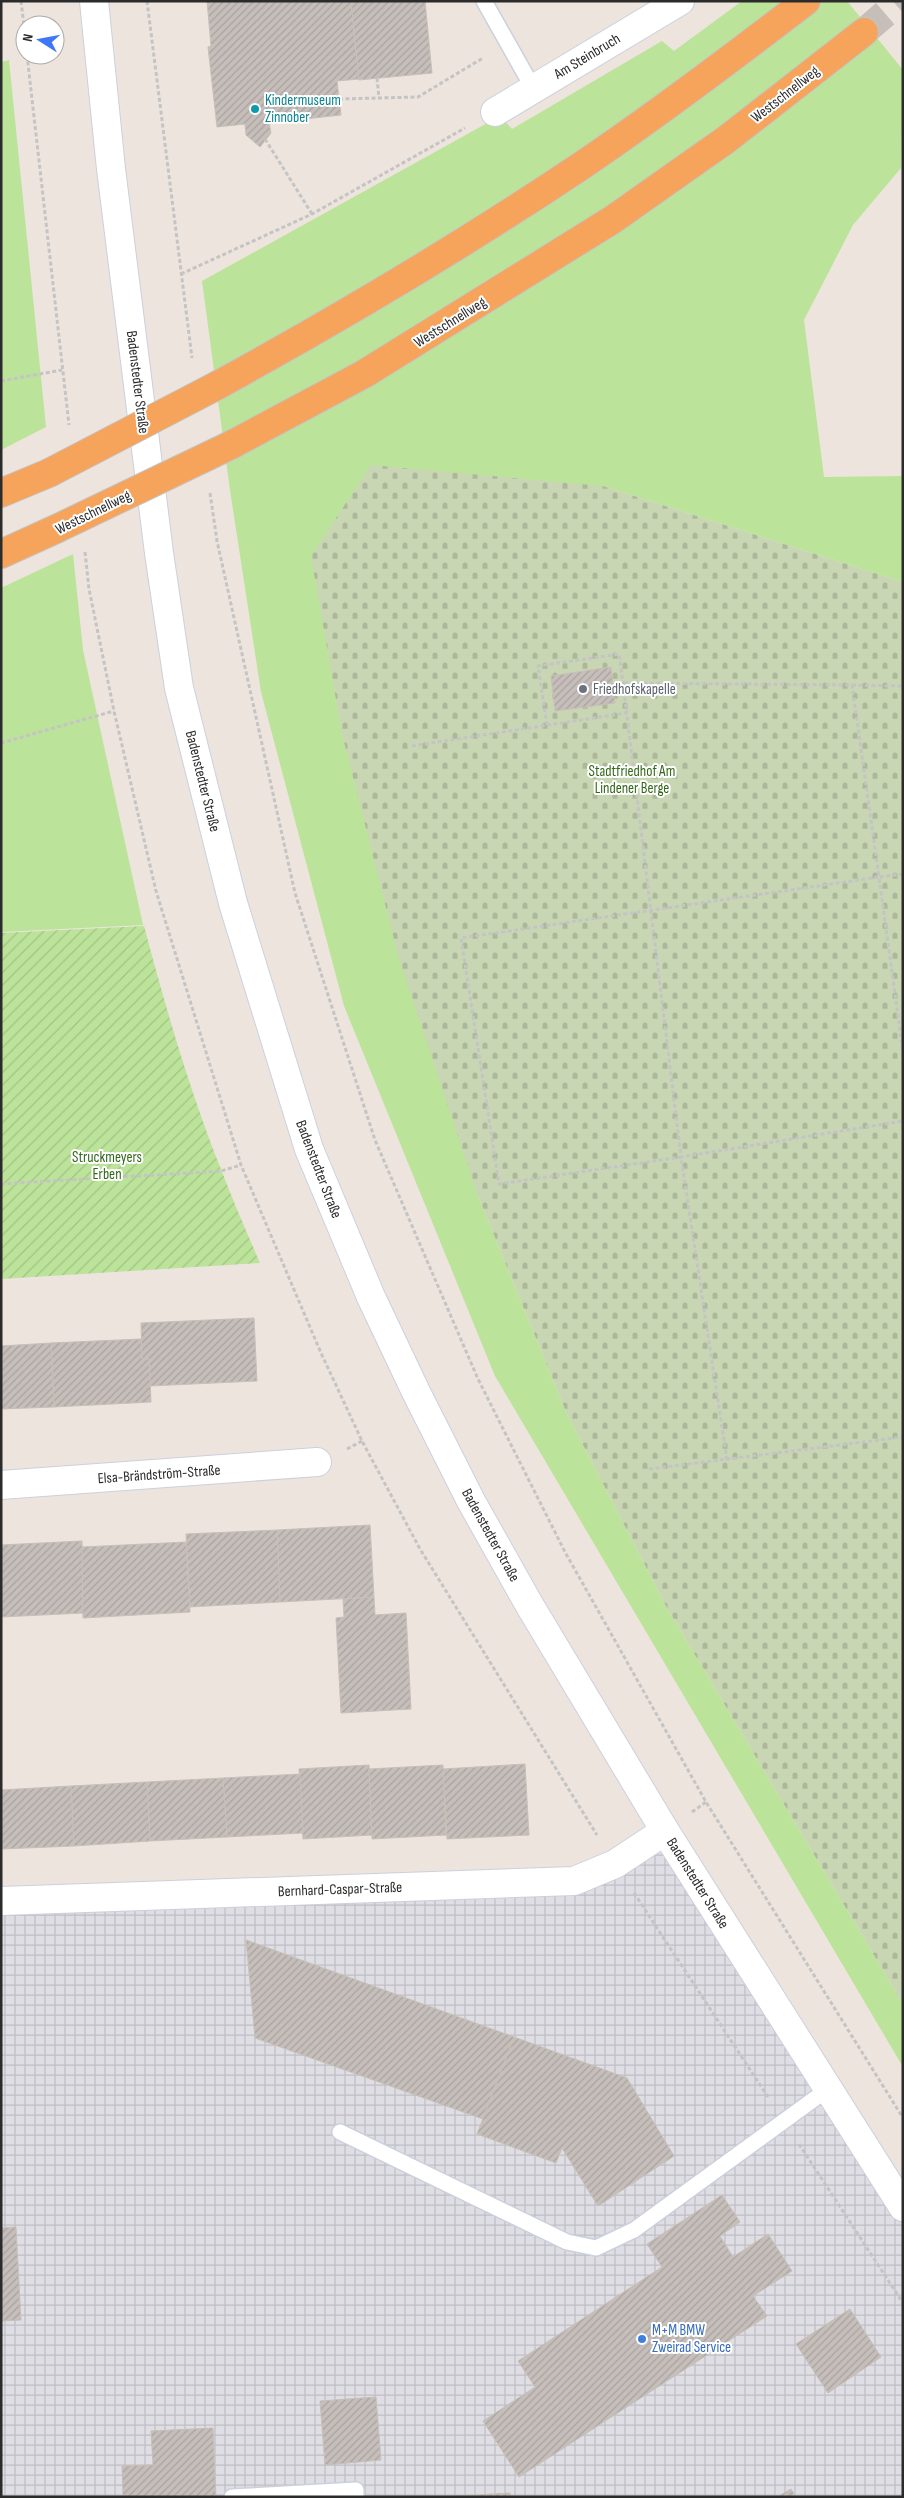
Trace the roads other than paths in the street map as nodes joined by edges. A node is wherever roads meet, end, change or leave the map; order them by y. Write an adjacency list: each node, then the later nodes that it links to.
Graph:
1 (94, 1): 12 (street, Badenstedter Straße)
2 (484, 1): 6 (lane)
3 (680, 1): 6 (street, Am Steinbruch)
4 (806, 1): 8 (highway, bridge)
5 (864, 32): 9 (highway, Westschnellweg, bridge)
6 (533, 88): 7 (street, Am Steinbruch)
7 (495, 112)
8 (1, 493)
9 (1, 554)
10 (317, 1462): 11 (street, Elsa-Brändström-Straße)
11 (1, 1485)
12 (665, 1831): 13 (street, Bernhard-Caspar-Straße); 14 (street, Badenstedter Straße)
13 (1, 1901)
14 (828, 2089): 15 (lane); 16 (street, Badenstedter Straße)
15 (340, 2132)
16 (903, 2207)
17 (232, 2497): 18 (lane)
18 (356, 2497)

